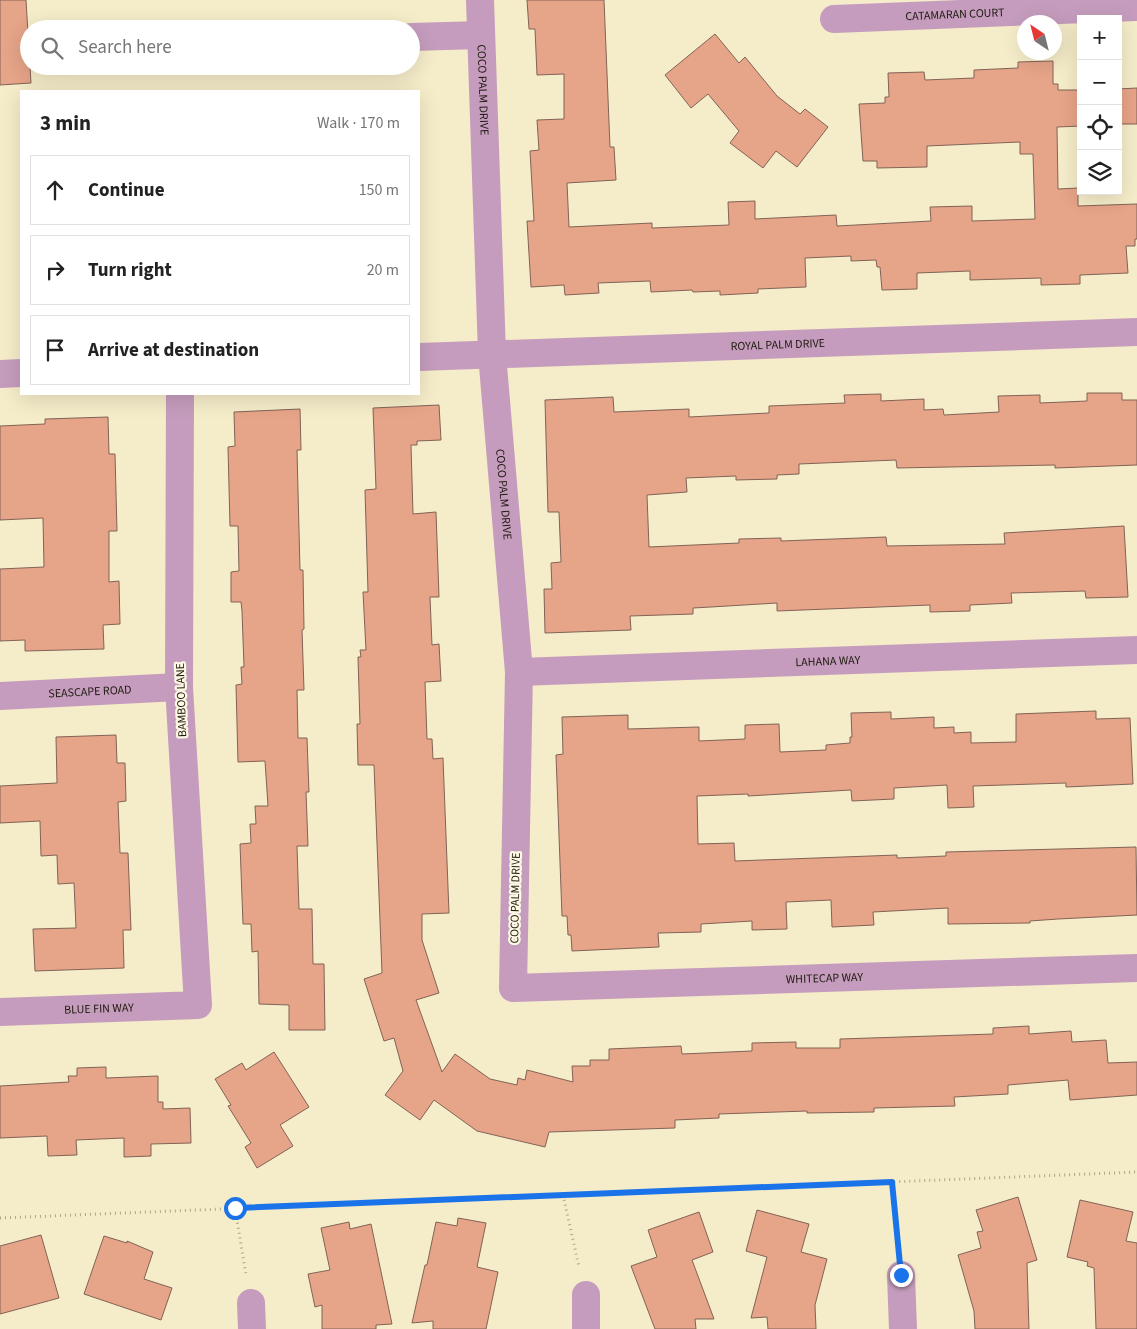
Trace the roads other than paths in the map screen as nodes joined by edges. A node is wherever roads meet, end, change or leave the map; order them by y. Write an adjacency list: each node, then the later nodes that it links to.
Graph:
1 (480, 0): 4 (street, COCO PALM DRIVE)
2 (1137, 6): 3 (street, CATAMARAN COURT)
3 (834, 20)
4 (481, 35): 5 (street); 7 (street, COCO PALM DRIVE)
5 (420, 36)
6 (1137, 332): 7 (street, ROYAL PALM DRIVE)
7 (492, 354): 8 (street, ROYAL PALM DRIVE); 13 (street, COCO PALM DRIVE)
8 (420, 357)
9 (20, 373): 10 (street)
10 (0, 374)
11 (180, 395): 14 (street, BAMBOO LANE)
12 (1137, 650): 13 (street, LAHANA WAY)
13 (518, 672): 17 (street, COCO PALM DRIVE)
14 (179, 687): 15 (street, SEASCAPE ROAD); 18 (street, BAMBOO LANE)
15 (0, 696)
16 (1137, 968): 17 (street, WHITECAP WAY)
17 (513, 988)
18 (198, 1005): 19 (street, BLUE FIN WAY)
19 (0, 1012)
20 (901, 1275): 23 (street)
21 (586, 1295): 22 (street)
22 (586, 1329)
23 (903, 1329)

